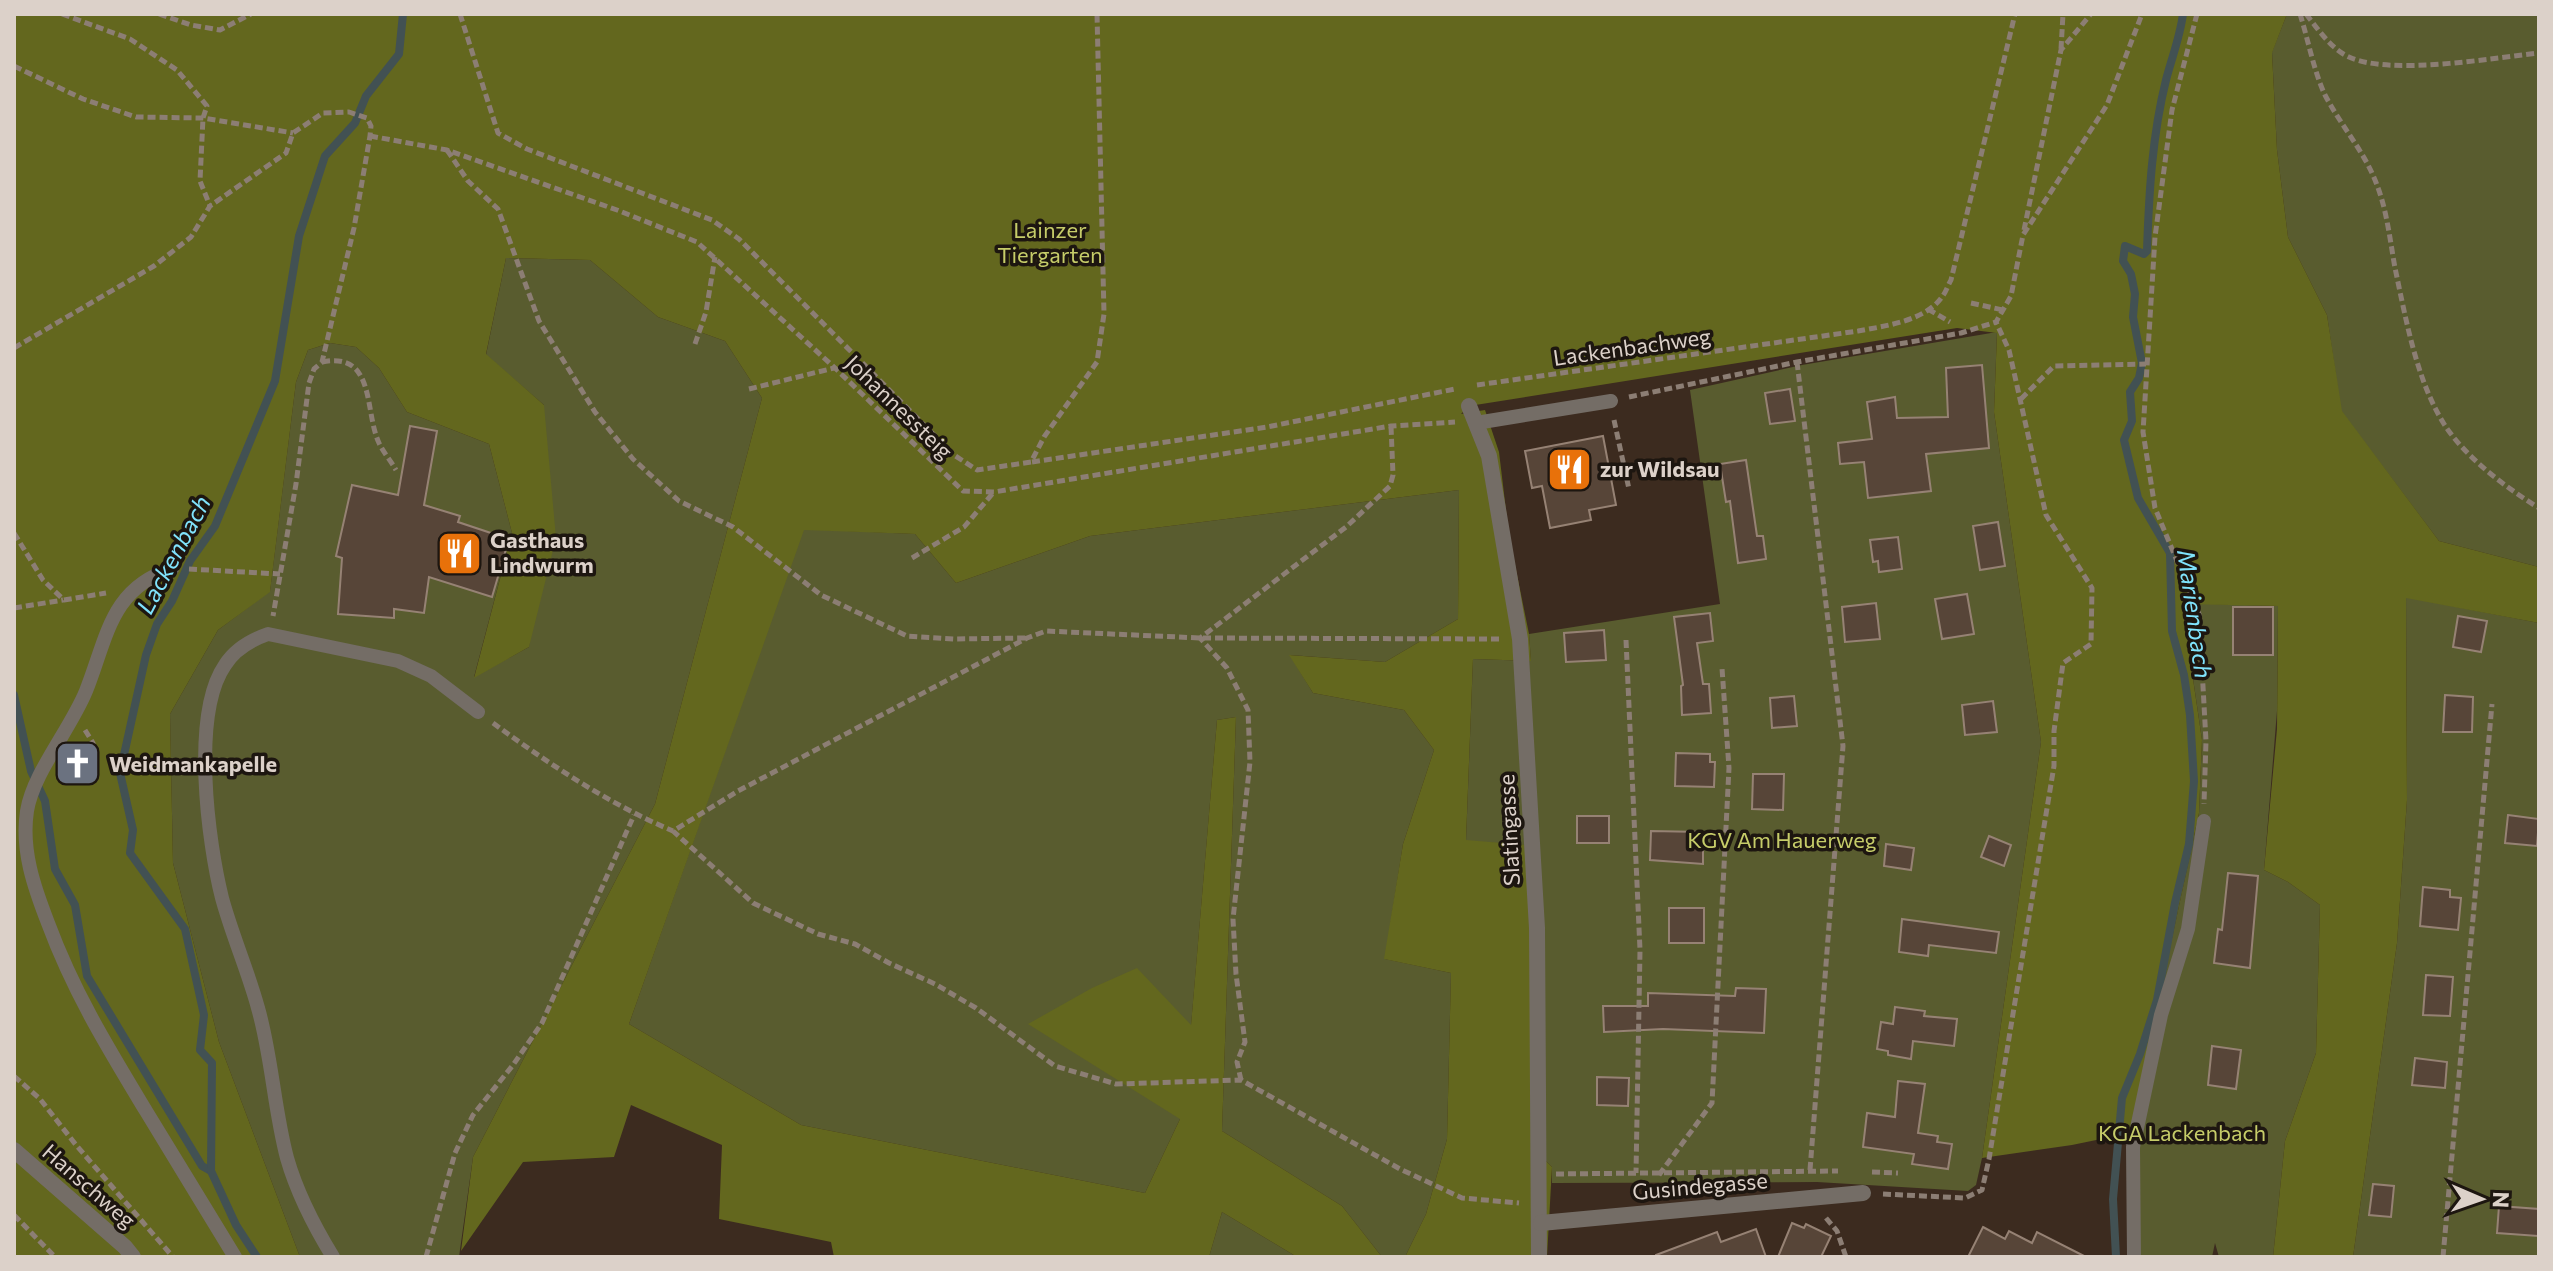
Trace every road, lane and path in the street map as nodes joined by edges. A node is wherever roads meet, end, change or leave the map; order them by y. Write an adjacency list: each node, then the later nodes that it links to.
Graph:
1 (62, 14): 15 (path)
2 (159, 14): 3 (path)
3 (251, 14)
4 (460, 14): 39 (path, Lackenbachweg)
5 (1097, 14): 39 (path)
6 (2015, 14): 23 (path)
7 (2063, 14): 12 (path)
8 (2091, 14): 12 (path)
9 (2142, 14): 20 (path)
10 (2197, 14): 31 (path)
11 (2303, 14): 13 (path); 43 (path)
12 (2061, 50): 20 (path)
13 (2539, 53)
14 (14, 66): 15 (path)
15 (203, 118): 16 (path); 19 (path)
16 (293, 133): 17 (path); 19 (path)
17 (370, 136): 18 (path, Johannessteig); 29 (path)
18 (447, 150): 21 (path, Johannessteig); 53 (path)
19 (210, 206): 28 (path)
20 (2023, 235): 24 (path)
21 (715, 256): 27 (path); 32 (path, Johannessteig)
22 (1971, 303): 24 (path)
23 (1928, 309): 25 (path); 39 (path, Lackenbachweg)
24 (2003, 310): 26 (path)
25 (1950, 322)
26 (1996, 322): 30 (path); 34 (path)
27 (695, 344)
28 (14, 347)
29 (322, 362): 40 (path); 48 (path)
30 (1797, 362): 35 (path); 68 (path)
31 (2146, 364): 34 (path); 63 (path)
32 (835, 368): 33 (path); 42 (path, Johannessteig)
33 (749, 389)
34 (2021, 399): 75 (path)
35 (1611, 401): 37 (lane); 41 (path)
36 (1469, 406): 37 (street, Slatingasse)
37 (1476, 423): 38 (path, Johannessteig); 55 (street, Slatingasse)
38 (1391, 426): 42 (path, Johannessteig); 54 (path)
39 (1031, 462)
40 (396, 470)
41 (1629, 489)
42 (994, 492): 45 (path)
43 (2539, 508)
44 (14, 533): 50 (path)
45 (912, 558)
46 (172, 569): 49 (lane)
47 (203, 570): 48 (path)
48 (280, 574): 52 (path)
49 (134, 589): 50 (path); 60 (lane)
50 (64, 600): 51 (path)
51 (14, 608)
52 (268, 634): 59 (lane); 84 (lane)
53 (1027, 638): 54 (path); 64 (path)
54 (1200, 638): 55 (path); 66 (path)
55 (1520, 639): 73 (street, Slatingasse)
56 (1626, 640): 71 (path)
57 (1722, 668): 74 (path)
58 (2492, 704): 89 (path)
59 (478, 712): 62 (path)
60 (74, 718): 61 (path); 83 (lane)
61 (95, 776)
62 (634, 815): 64 (path); 85 (path)
63 (2204, 821): 88 (lane)
64 (673, 831): 66 (path)
65 (14, 1076): 82 (path)
66 (1241, 1080): 77 (path)
67 (14, 1150): 81 (street, Hanschweg)
68 (1810, 1170): 69 (path); 74 (path)
69 (1839, 1171)
70 (1868, 1172): 72 (path)
71 (1636, 1173): 73 (path); 74 (path)
72 (1898, 1173)
73 (1539, 1175): 77 (street, Slatingasse)
74 (1659, 1175)
75 (1863, 1193): 76 (street, Gusindegasse)
76 (1811, 1198): 79 (street, Gusindegasse); 87 (path)
77 (1539, 1204): 79 (street, Slatingasse)
78 (14, 1215): 80 (path)
79 (1541, 1223): 86 (street, Slatingasse)
80 (55, 1257)
81 (133, 1257)
82 (173, 1257)
83 (235, 1257)
84 (333, 1257)
85 (426, 1257)
86 (1539, 1257)
87 (1846, 1257)
88 (2134, 1257)
89 (2443, 1257)

